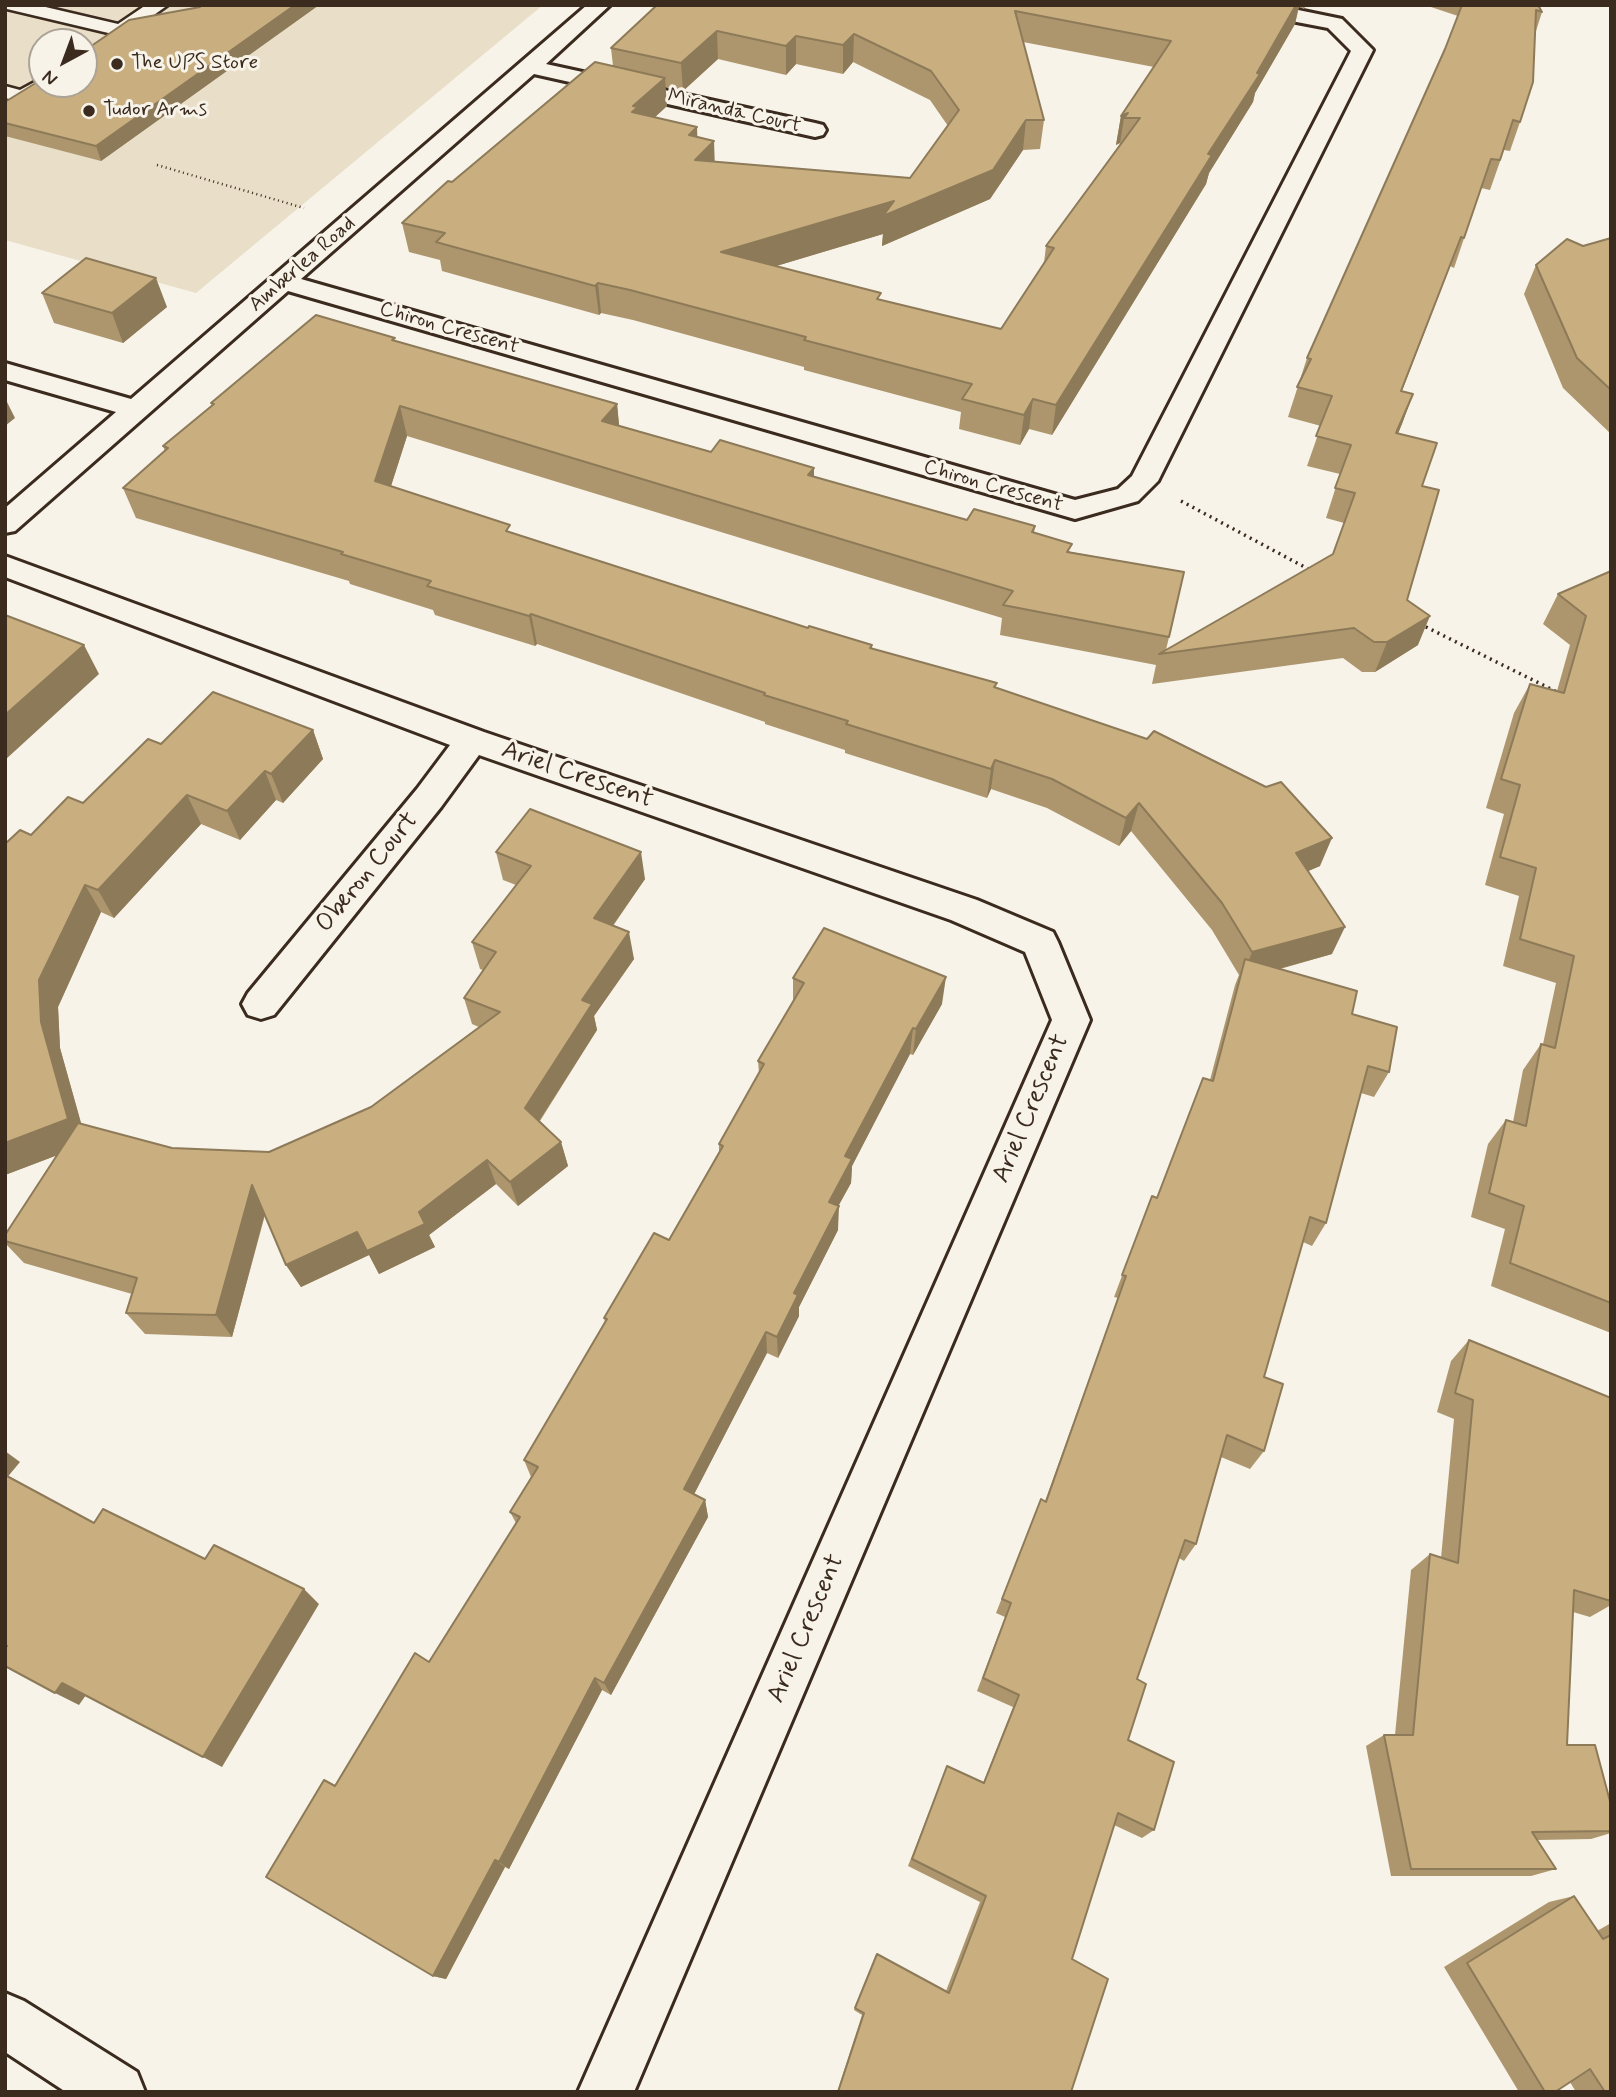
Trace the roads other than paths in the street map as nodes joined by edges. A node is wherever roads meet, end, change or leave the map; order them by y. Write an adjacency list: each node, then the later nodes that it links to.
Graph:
1 (13, 5): 5 (lane)
2 (159, 5): 5 (lane)
3 (600, 5): 7 (street, Amberlea Road)
4 (1239, 5): 11 (street, Chiron Crescent)
5 (121, 30): 6 (lane)
6 (102, 43)
7 (530, 67): 10 (street, Miranda Court); 11 (street, Amberlea Road)
8 (5, 93): 9 (lane)
9 (28, 94)
10 (815, 130)
11 (284, 282): 13 (street, Amberlea Road)
12 (5, 370): 13 (street)
13 (136, 409): 14 (street, Amberlea Road)
14 (5, 524)
15 (5, 566): 16 (street, Ariel Crescent)
16 (472, 740): 17 (street, Oberon Court); 20 (street, Ariel Crescent)
17 (261, 1004)
18 (5, 2020): 19 (street)
19 (117, 2092)
20 (606, 2092)

